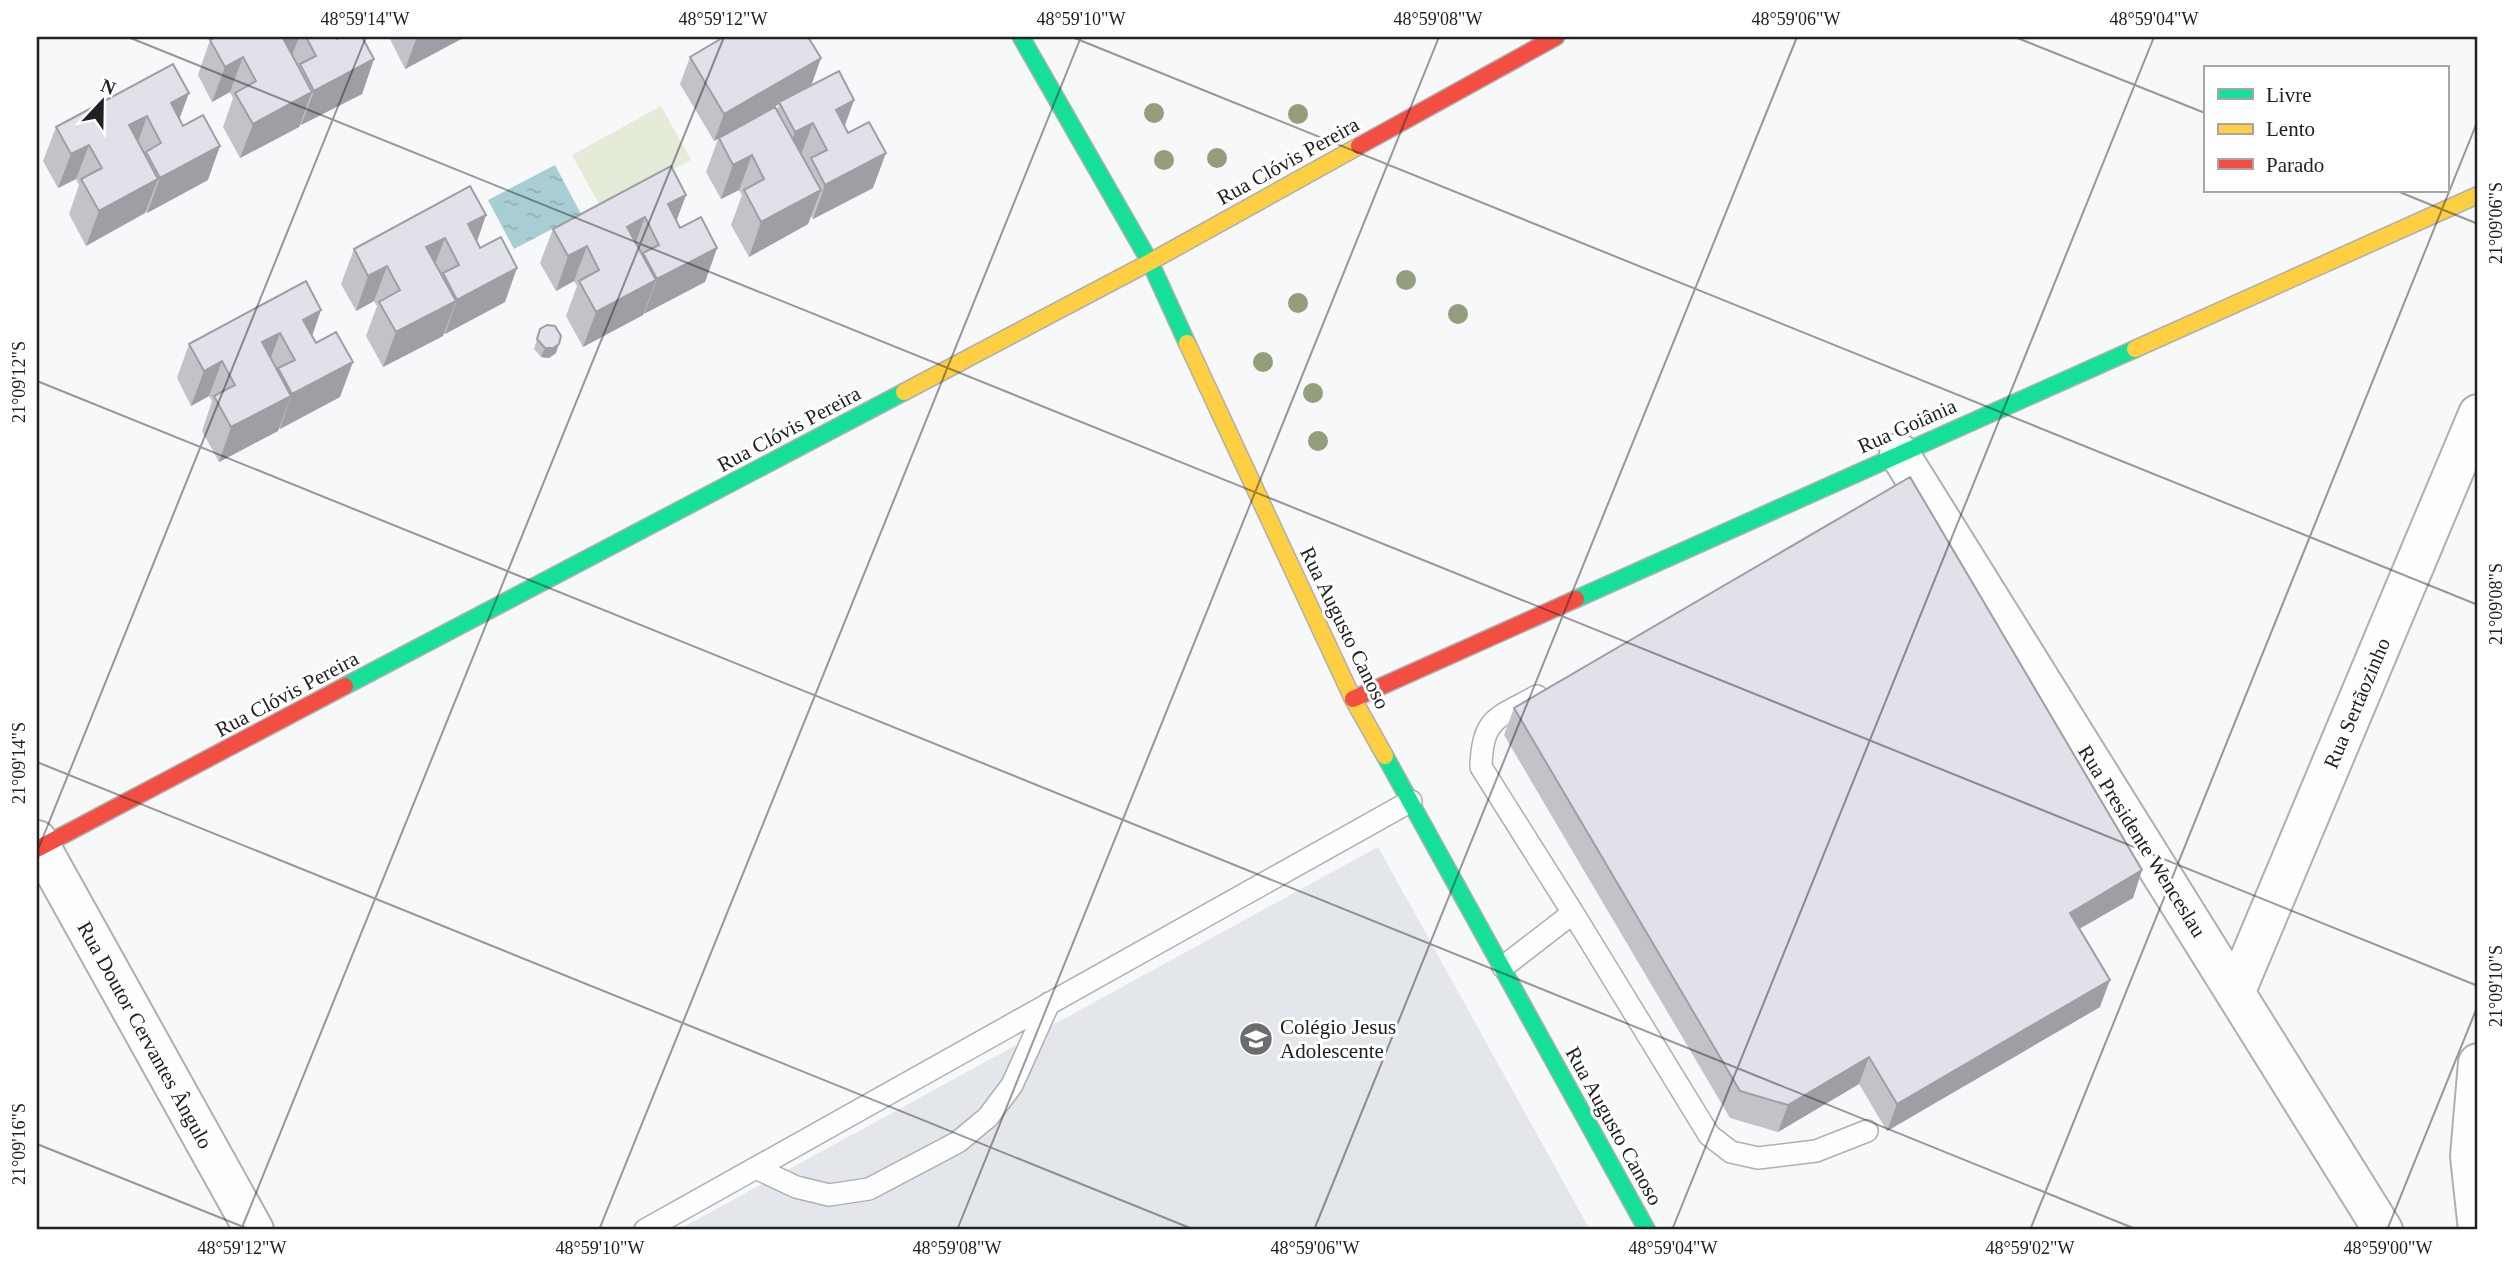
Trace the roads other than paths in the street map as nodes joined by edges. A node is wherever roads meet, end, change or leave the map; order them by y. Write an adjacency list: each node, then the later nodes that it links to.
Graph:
1 (1021, 37): 4 (street, Rua Augusto Canoso)
2 (1556, 37): 4 (street, Rua Clóvis Pereira)
3 (2478, 195): 6 (street, Rua Goiânia)
4 (1150, 262): 8 (street, Rua Augusto Canoso); 10 (street, Rua Clóvis Pereira)
5 (2478, 414): 13 (street, Rua Sertãozinho)
6 (1899, 453): 8 (street, Rua Goiânia); 13 (street, Rua Presidente Wenceslau)
7 (1554, 687): 11 (lane)
8 (1353, 699): 9 (street, Rua Augusto Canoso)
9 (1411, 801): 12 (street, Rua Augusto Canoso); 14 (lane)
10 (38, 845): 18 (street, Rua Doutor Cervantes Ângulo)
11 (1573, 913): 12 (lane); 16 (lane)
12 (1503, 967): 20 (street, Rua Augusto Canoso)
13 (2236, 991): 21 (street, Rua Presidente Wenceslau)
14 (1049, 1003): 17 (lane); 17 (lane)
15 (2478, 1063): 22 (street)
16 (1867, 1131)
17 (756, 1168): 19 (lane)
18 (254, 1230)
19 (645, 1230)
20 (1647, 1230)
21 (2383, 1230)
22 (2478, 1230)

